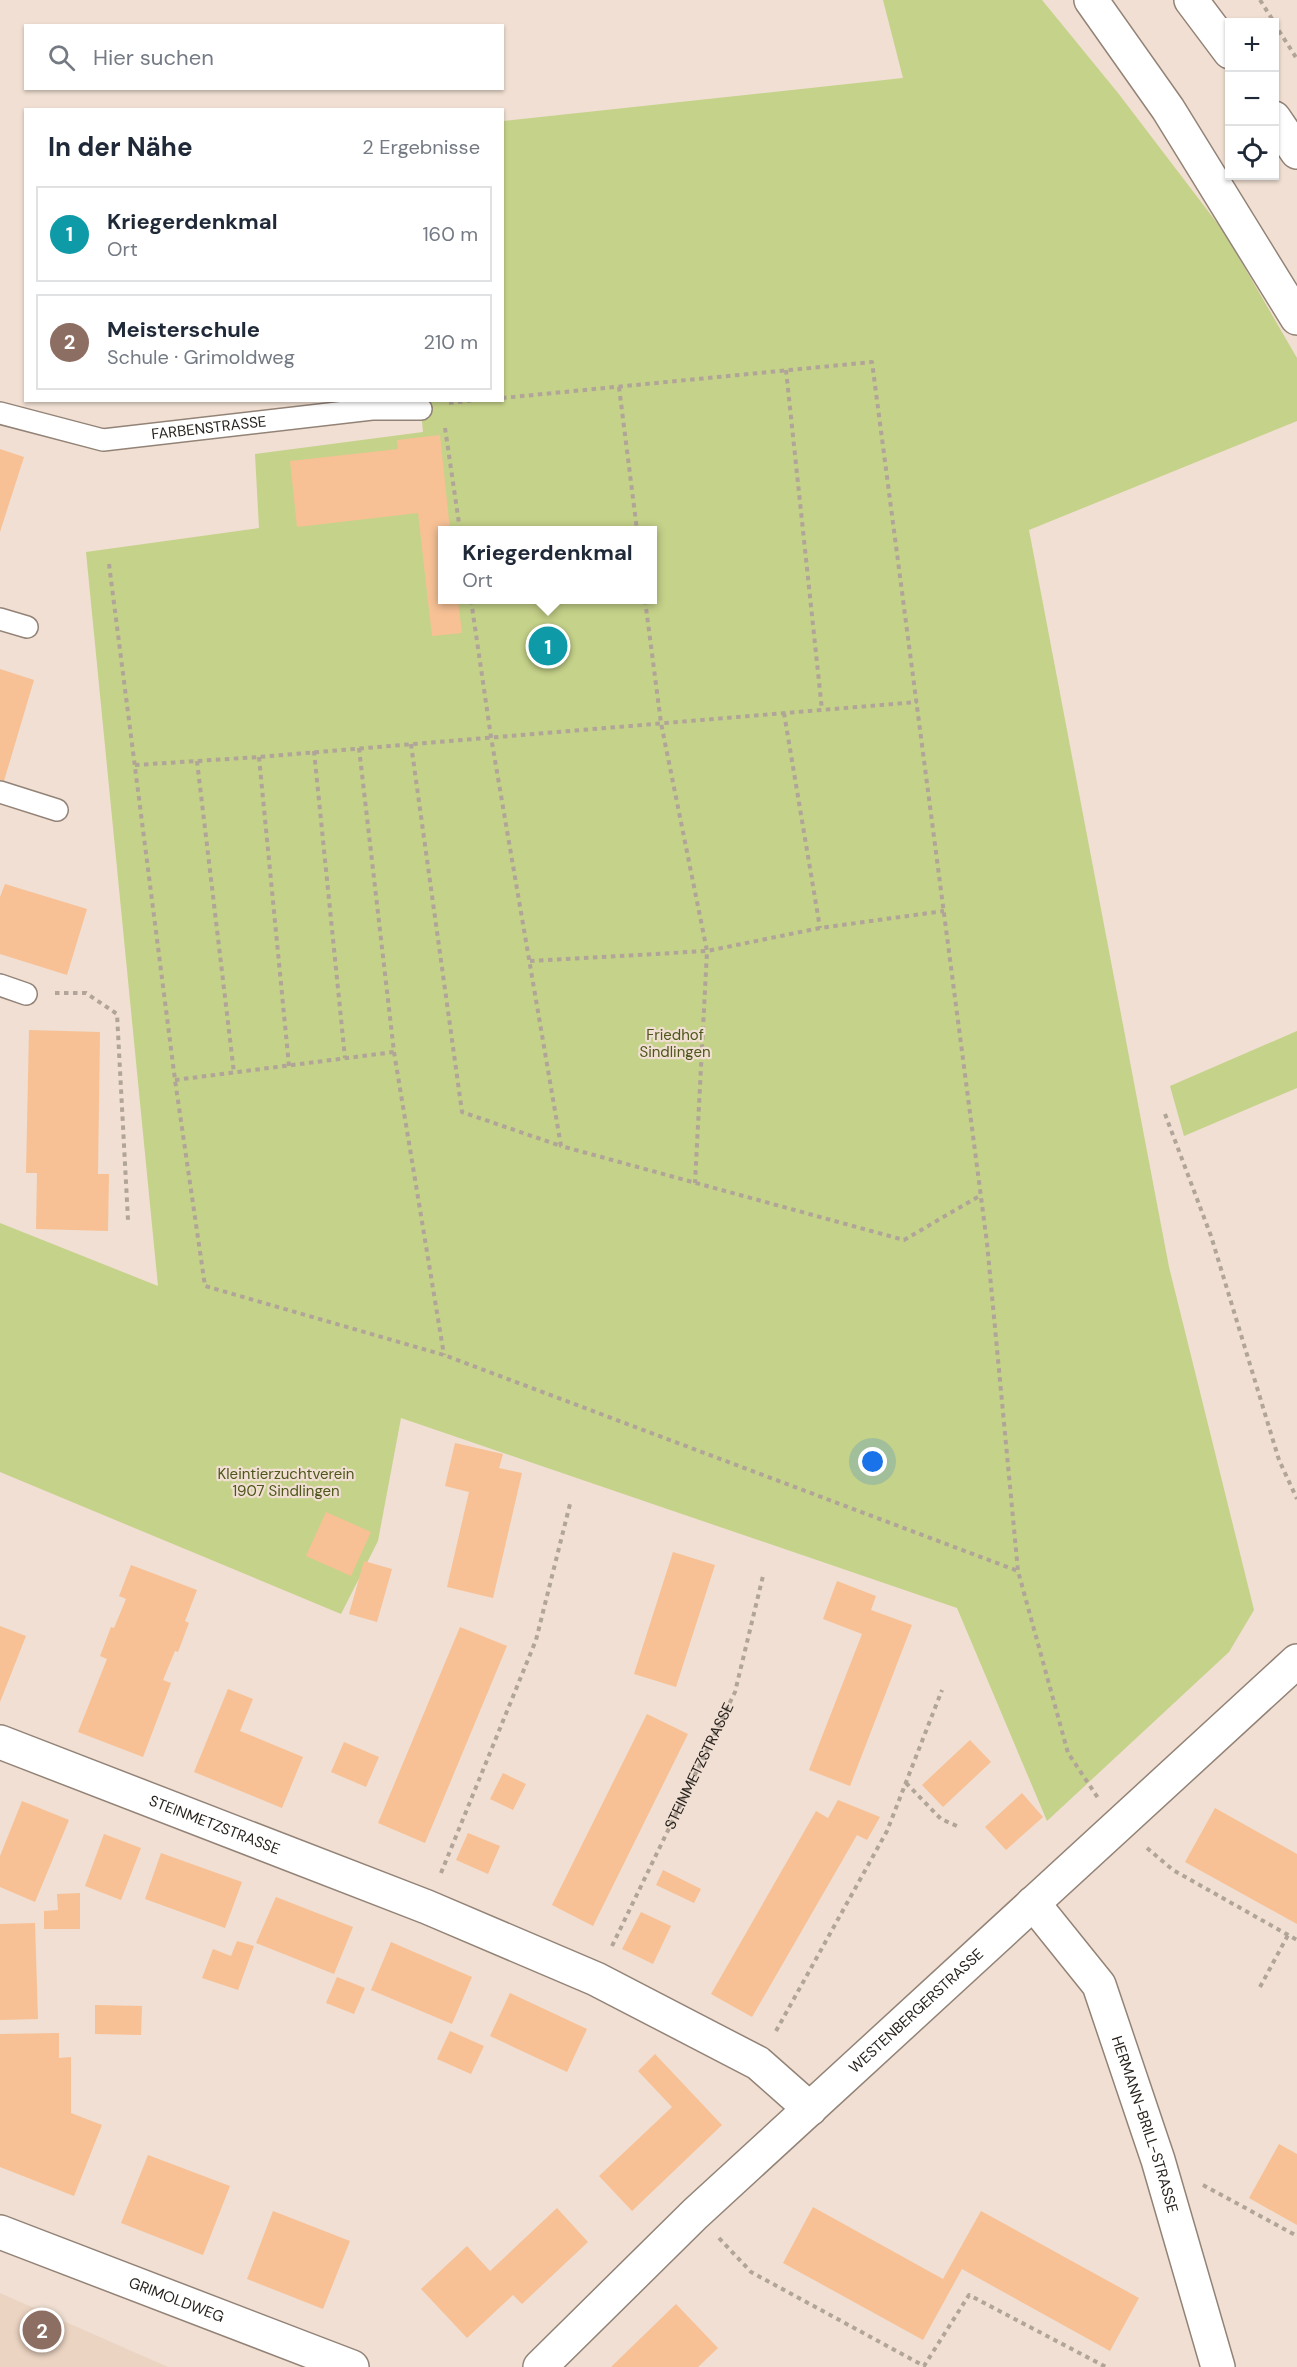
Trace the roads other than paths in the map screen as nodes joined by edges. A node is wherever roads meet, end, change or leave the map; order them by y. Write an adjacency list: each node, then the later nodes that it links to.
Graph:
1 (1091, 0): 6 (main road)
2 (1191, 0): 3 (main road)
3 (1225, 45)
4 (1279, 124): 5 (main road)
5 (1297, 152)
6 (1297, 318)
7 (421, 409): 8 (lane, FARBENSTRASSE)
8 (0, 413)
9 (0, 619): 10 (lane)
10 (27, 627)
11 (0, 792): 12 (lane)
12 (57, 810)
13 (0, 985): 14 (lane)
14 (26, 993)
15 (1297, 1661): 17 (main road, WESTENBERGERSTRASSE)
16 (0, 1742): 18 (main road, STEINMETZSTRASSE)
17 (1033, 1903): 18 (main road, WESTENBERGERSTRASSE); 22 (main road, HERMANN-BRILL-STRASSE)
18 (810, 2109): 21 (main road, WESTENBERGERSTRASSE)
19 (0, 2232): 20 (main road, GRIMOLDWEG)
20 (352, 2367)
21 (540, 2367)
22 (1218, 2367)

